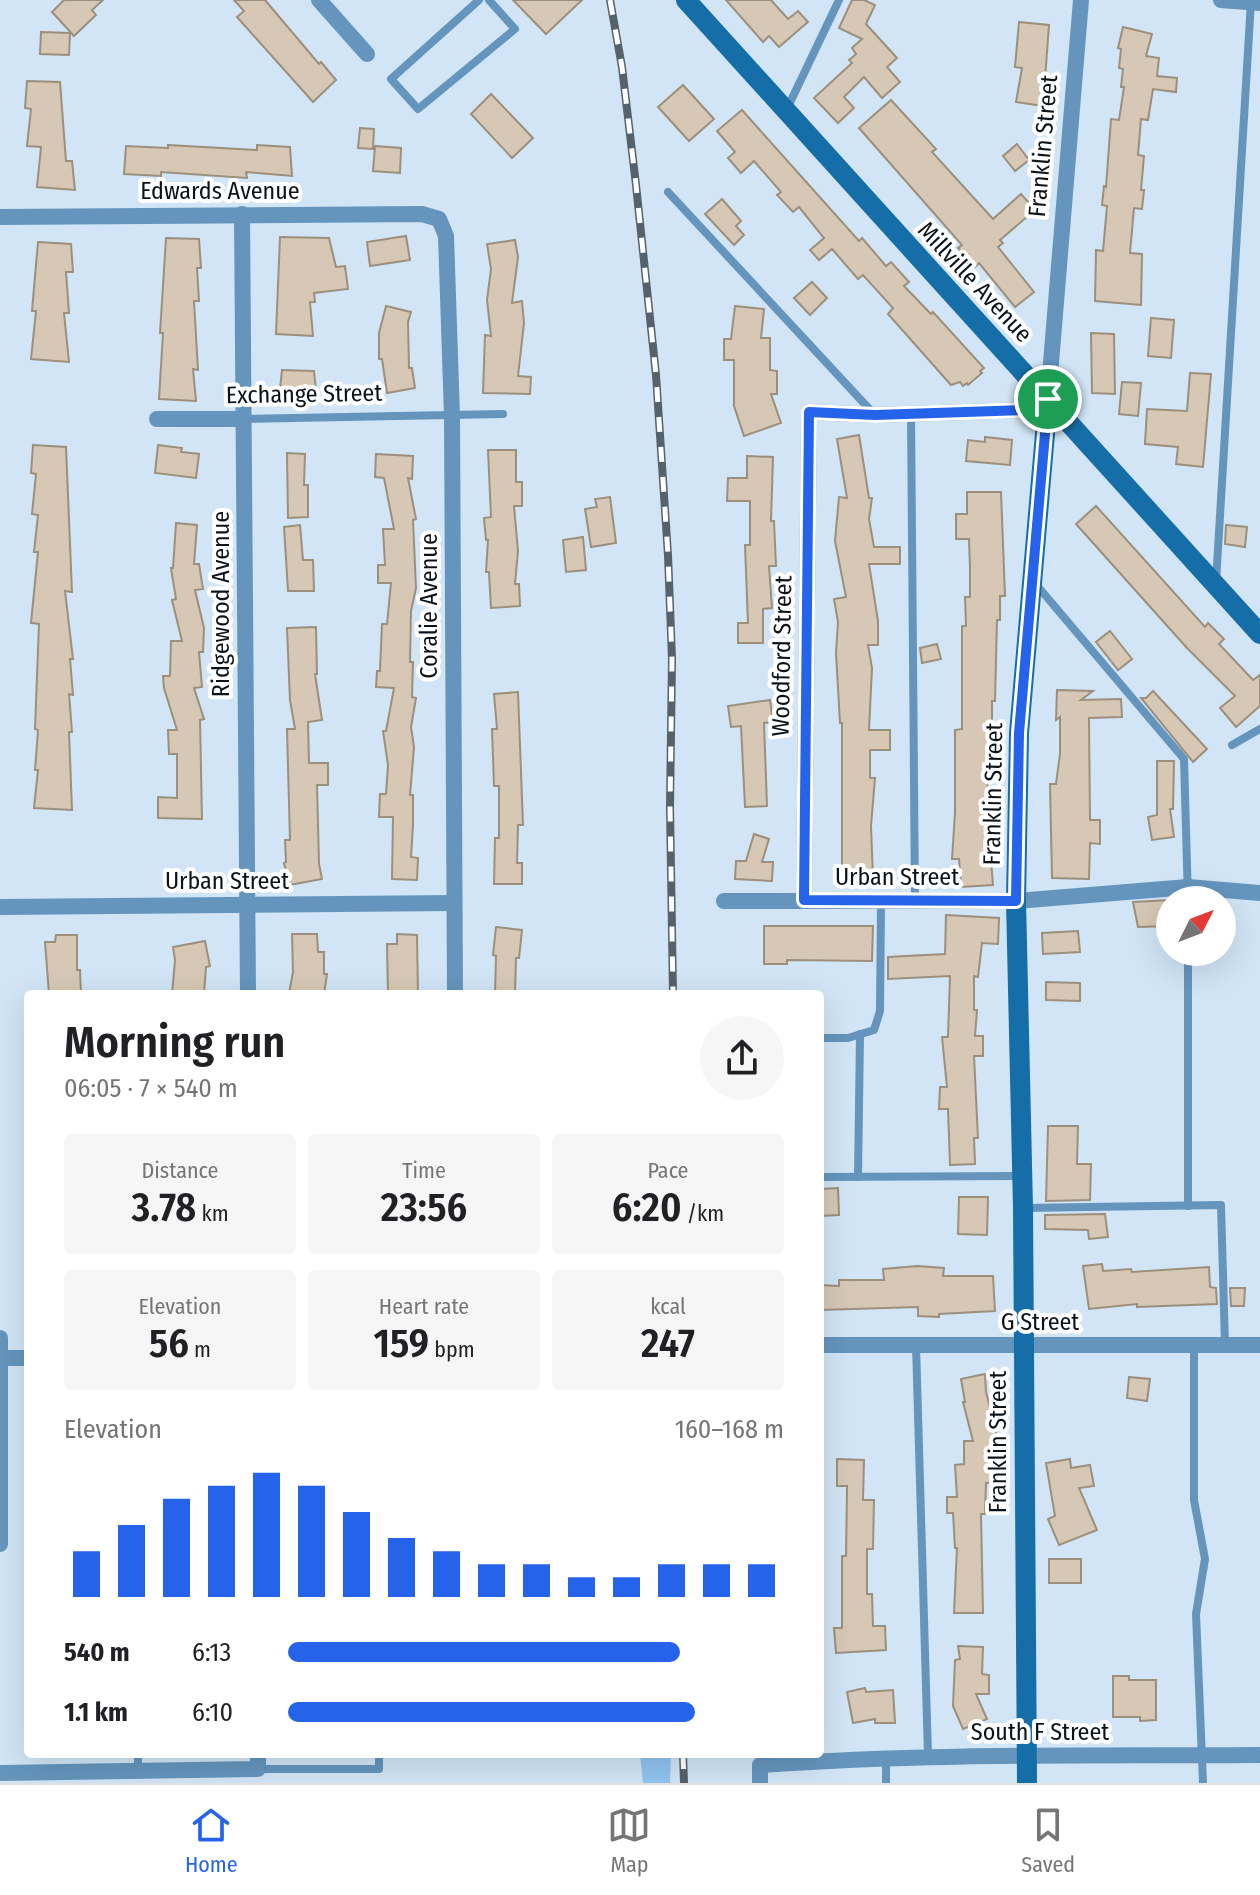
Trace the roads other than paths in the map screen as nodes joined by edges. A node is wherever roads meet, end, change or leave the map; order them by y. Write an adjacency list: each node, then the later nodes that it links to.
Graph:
1 (319, 0): 9 (street)
2 (479, 0): 3 (lane)
3 (489, 0)
4 (686, 0): 10 (street, Millville Avenue)
5 (839, 0): 10 (lane)
6 (1081, 0): 15 (street, Franklin Street)
7 (1221, 0): 8 (street)
8 (1254, 2): 23 (lane)
9 (367, 54)
10 (785, 111): 15 (street, Millville Avenue)
11 (668, 192): 18 (lane)
12 (242, 214): 13 (street, Edwards Avenue); 14 (street, Edwards Avenue); 21 (street, Ridgewood Avenue)
13 (0, 217)
14 (439, 219): 19 (street, Coralie Avenue)
15 (1048, 399): 17 (street); 22 (street, Franklin Street); 23 (street, Millville Avenue)
16 (503, 414): 19 (lane, Exchange Street)
17 (911, 414): 18 (street); 35 (lane)
18 (875, 415): 31 (street, Woodford Street)
19 (452, 416): 21 (lane, Exchange Street); 36 (street, Coralie Avenue)
20 (157, 419): 21 (street, Exchange Street)
21 (244, 419): 37 (street, Ridgewood Avenue)
22 (1031, 579): 27 (lane); 33 (street, Franklin Street)
23 (1216, 587): 24 (street, Millville Avenue)
24 (1260, 634)
25 (1260, 729): 26 (lane)
26 (1232, 745)
27 (1188, 886)
28 (1236, 893): 29 (street, Urban Street)
29 (1260, 893)
30 (1156, 895): 33 (street, Urban Street)
31 (804, 900): 32 (street, Urban Street); 34 (street, Urban Street)
32 (724, 901)
33 (1016, 901): 35 (street, Urban Street); 44 (street, Franklin Street)
34 (881, 902): 35 (street, Urban Street); 42 (lane)
35 (915, 902)
36 (454, 903): 37 (street, Urban Street); 41 (street, Coralie Avenue)
37 (247, 905): 38 (street, Urban Street); 40 (street, Ridgewood Avenue)
38 (0, 907)
39 (1188, 966): 47 (lane)
40 (248, 990)
41 (455, 990)
42 (860, 1034): 43 (lane); 46 (lane)
43 (824, 1038)
44 (1023, 1176): 46 (lane); 48 (street, Franklin Street)
45 (824, 1177): 46 (lane)
46 (858, 1177)
47 (1188, 1206): 48 (lane); 53 (lane)
48 (1023, 1208): 55 (street, Franklin Street)
49 (0, 1338): 56 (street)
50 (824, 1345): 51 (street, G Street)
51 (916, 1345): 55 (street, G Street); 59 (lane)
52 (1194, 1345): 53 (street, G Street); 55 (street, G Street); 60 (lane)
53 (1225, 1345): 54 (street, G Street)
54 (1260, 1345)
55 (1023, 1346): 64 (street, Franklin Street)
56 (1, 1358): 57 (street); 58 (street)
57 (24, 1358)
58 (0, 1544)
59 (928, 1755): 63 (street, South F Street); 64 (street, South F Street)
60 (1202, 1755): 61 (street, South F Street); 64 (street, South F Street); 74 (lane)
61 (1260, 1755)
62 (824, 1757): 63 (street, South F Street)
63 (886, 1757): 72 (lane)
64 (1026, 1757): 73 (street, Franklin Street)
65 (138, 1758): 69 (lane)
66 (379, 1758): 68 (lane)
67 (812, 1758): 71 (street, South F Street)
68 (258, 1762): 69 (street)
69 (138, 1771): 70 (street)
70 (0, 1773)
71 (760, 1783)
72 (886, 1783)
73 (1027, 1783)
74 (1203, 1783)

